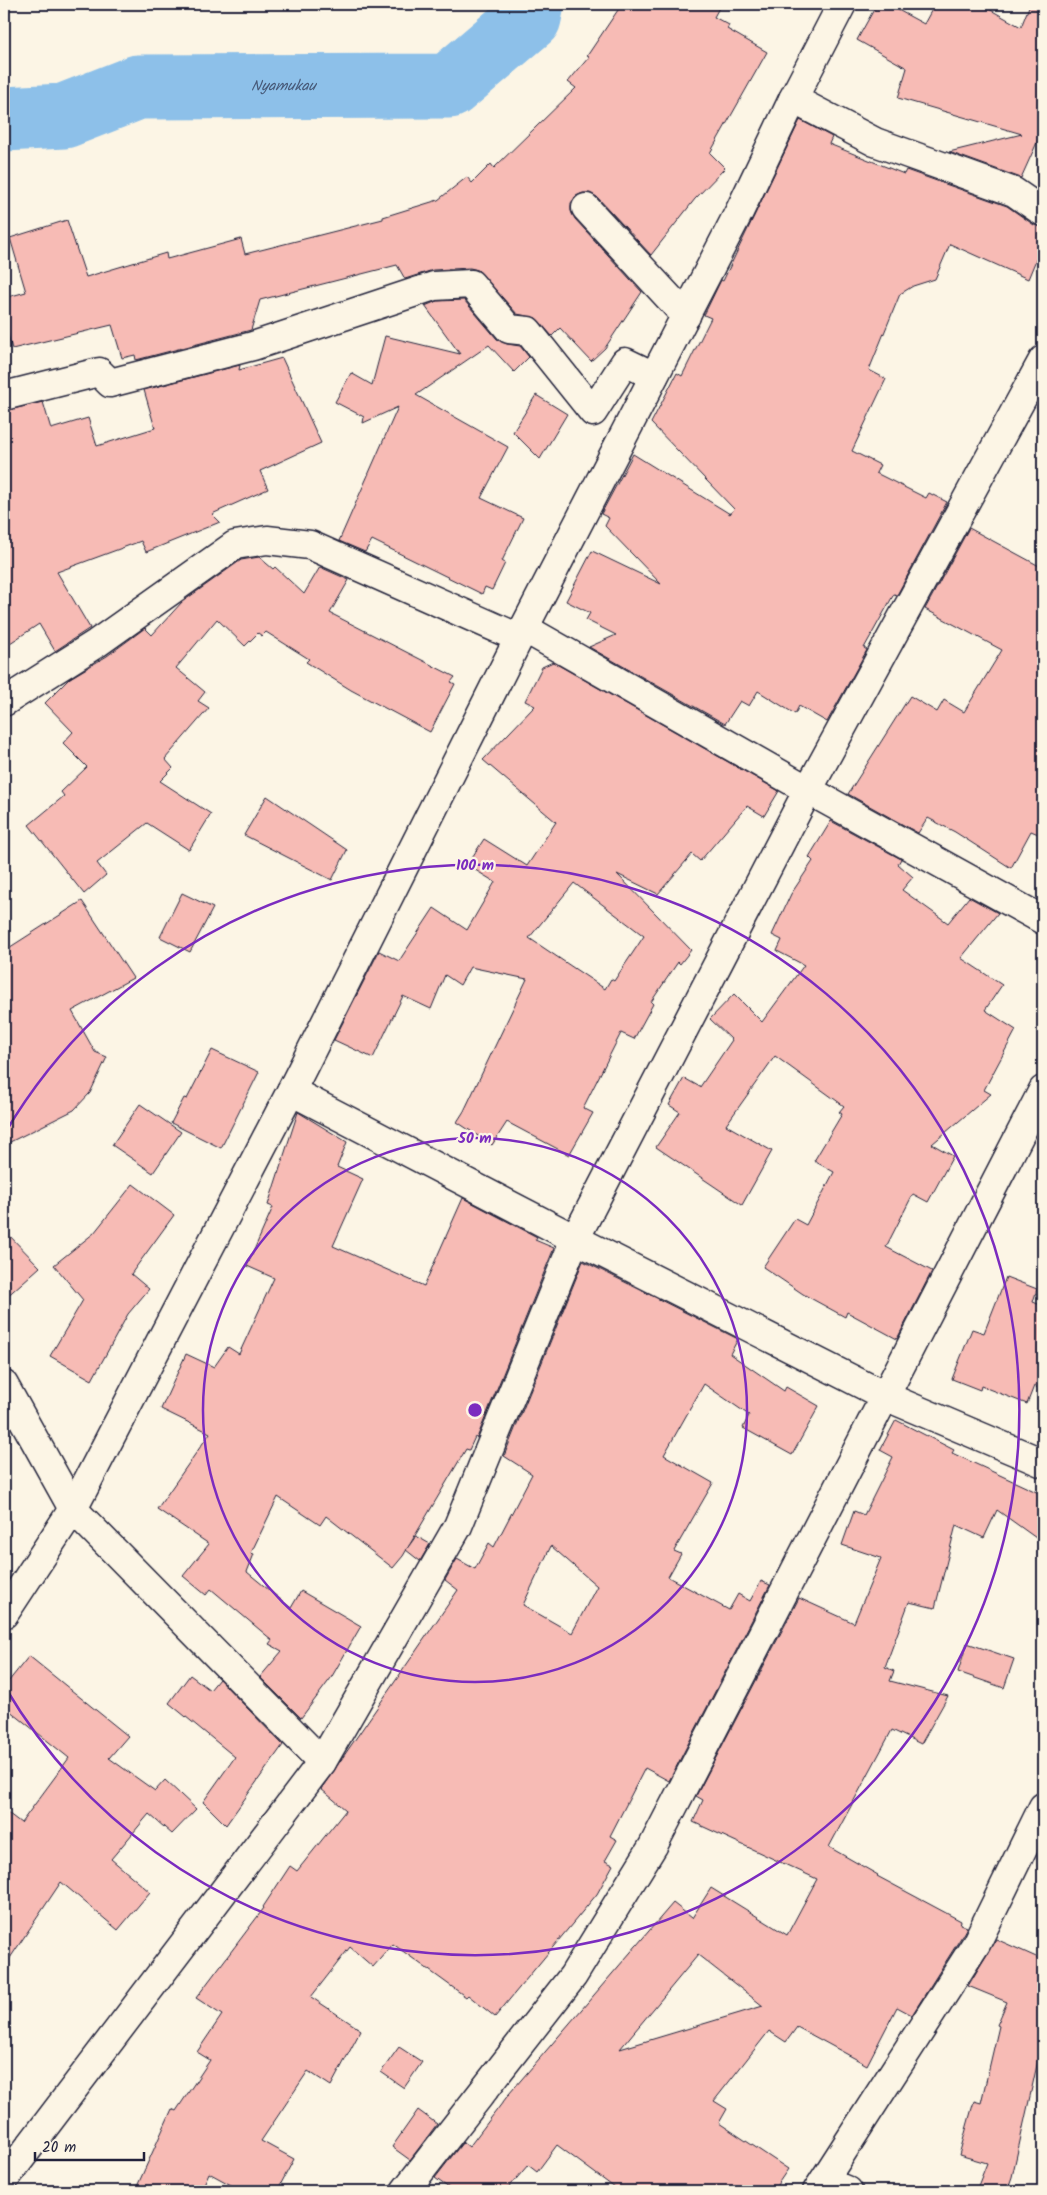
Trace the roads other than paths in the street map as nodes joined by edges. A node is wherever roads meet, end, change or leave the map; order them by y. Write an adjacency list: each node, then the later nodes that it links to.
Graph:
1 (842, 4): 2 (street)
2 (793, 99): 4 (street); 5 (street)
3 (586, 208): 5 (street)
4 (1043, 212)
5 (686, 316): 7 (street)
6 (1041, 369): 11 (street)
7 (654, 376): 8 (street); 9 (street)
8 (4, 396)
9 (522, 633): 10 (street); 11 (street); 14 (street)
10 (4, 702)
11 (808, 790): 12 (street); 15 (street)
12 (1043, 920)
13 (1043, 1090): 17 (street)
14 (291, 1091): 15 (street); 19 (street)
15 (575, 1239): 17 (street); 21 (street)
16 (4, 1385): 19 (street)
17 (887, 1397): 18 (street); 25 (street)
18 (1043, 1463)
19 (73, 1509): 20 (street); 21 (street)
20 (4, 1614)
21 (322, 1762): 23 (street)
22 (1043, 1807): 24 (street)
23 (4, 2180)
24 (830, 2188)
25 (405, 2191)

